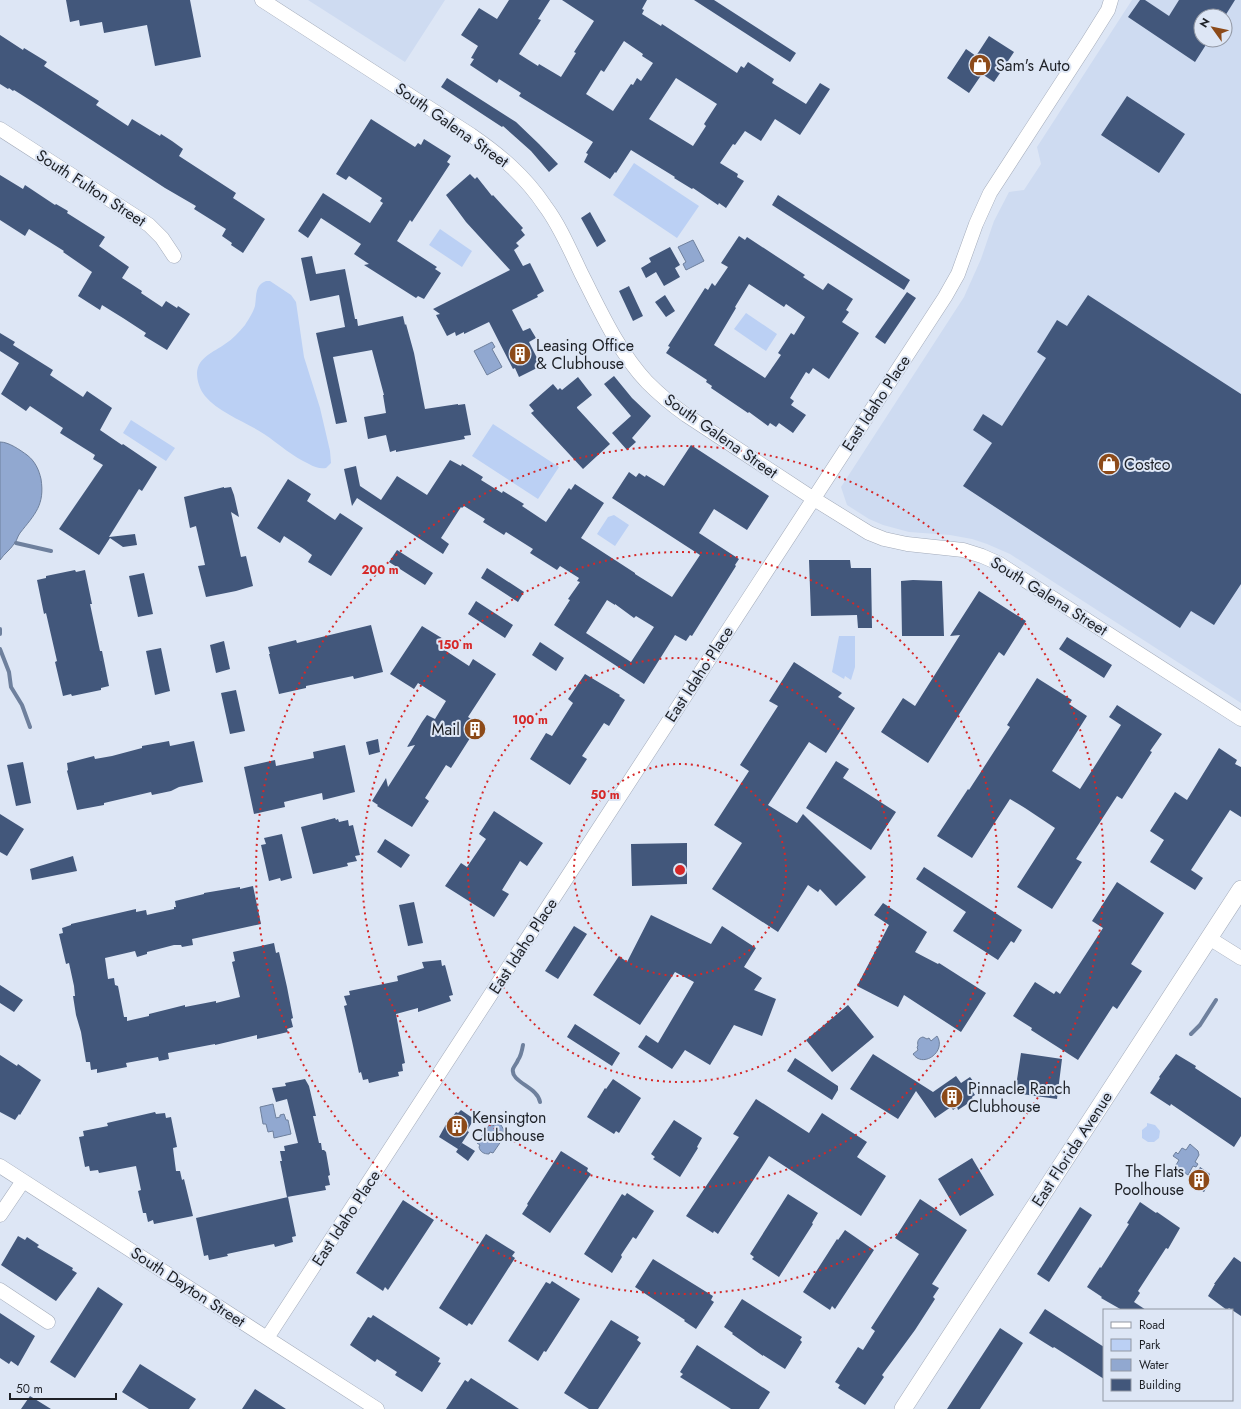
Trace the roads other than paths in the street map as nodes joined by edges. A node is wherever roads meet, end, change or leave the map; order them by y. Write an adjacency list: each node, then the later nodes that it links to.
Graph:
1 (262, 0): 5 (street, South Galena Street)
2 (1111, 0): 5 (street, East Idaho Place)
3 (0, 128): 4 (street, South Fulton Street)
4 (174, 256)
5 (814, 499): 6 (street, South Galena Street); 15 (street, East Idaho Place)
6 (1241, 719)
7 (1241, 890): 8 (main road, East Florida Avenue)
8 (1209, 938): 9 (street); 17 (main road, East Florida Avenue)
9 (1241, 958)
10 (0, 1166): 11 (street, South Dayton Street)
11 (23, 1181): 12 (street); 15 (street, South Dayton Street)
12 (0, 1216)
13 (0, 1290): 14 (street)
14 (48, 1322)
15 (267, 1338): 16 (street, South Dayton Street)
16 (377, 1409)
17 (903, 1409)

